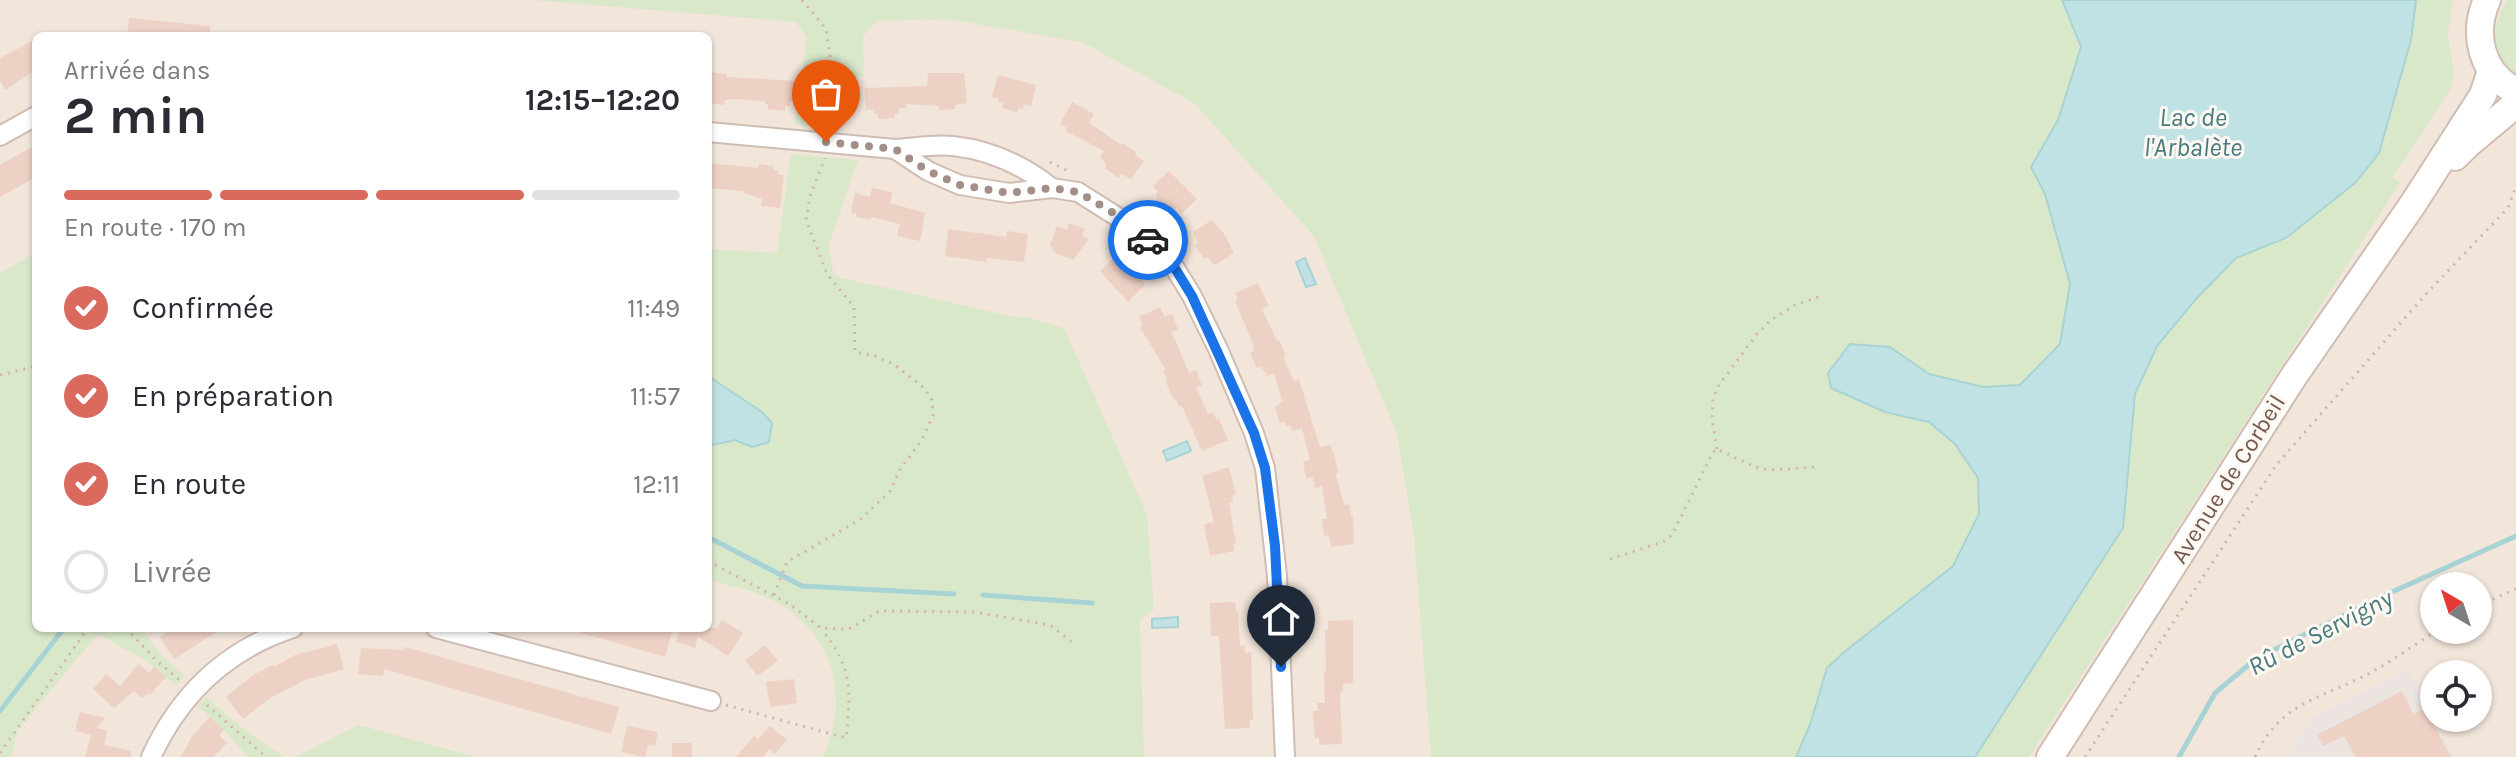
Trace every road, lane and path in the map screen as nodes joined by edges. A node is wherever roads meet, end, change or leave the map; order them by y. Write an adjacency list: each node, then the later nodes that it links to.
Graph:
1 (802, 0): 9 (path)
2 (2486, 1): 3 (main road)
3 (2491, 71): 4 (main road); 15 (main road, Avenue de Corbeil)
4 (2516, 91)
5 (2516, 104): 15 (main road, Avenue de Corbeil)
6 (32, 118): 8 (street)
7 (712, 132): 9 (street)
8 (0, 136)
9 (826, 142): 10 (street); 24 (path)
10 (895, 149): 14 (street); 14 (street)
11 (1047, 161): 12 (path)
12 (1070, 173)
13 (2516, 187): 37 (path)
14 (1052, 188): 35 (street)
15 (2413, 204): 36 (main road, Avenue de Corbeil)
16 (1821, 296): 19 (path)
17 (32, 367): 18 (path)
18 (0, 375)
19 (1717, 449): 20 (path); 21 (path)
20 (1817, 467)
21 (1610, 559)
22 (712, 563): 24 (path)
23 (2516, 589): 25 (path)
24 (774, 595): 26 (path)
25 (2492, 600)
26 (821, 628): 31 (path); 32 (path)
27 (85, 632): 33 (path)
28 (284, 632): 34 (street)
29 (451, 632): 32 (street)
30 (2420, 641): 38 (path)
31 (1072, 642)
32 (711, 701)
33 (0, 753)
34 (151, 757)
35 (1285, 757)
36 (2050, 757)
37 (2085, 757)
38 (2255, 757)

